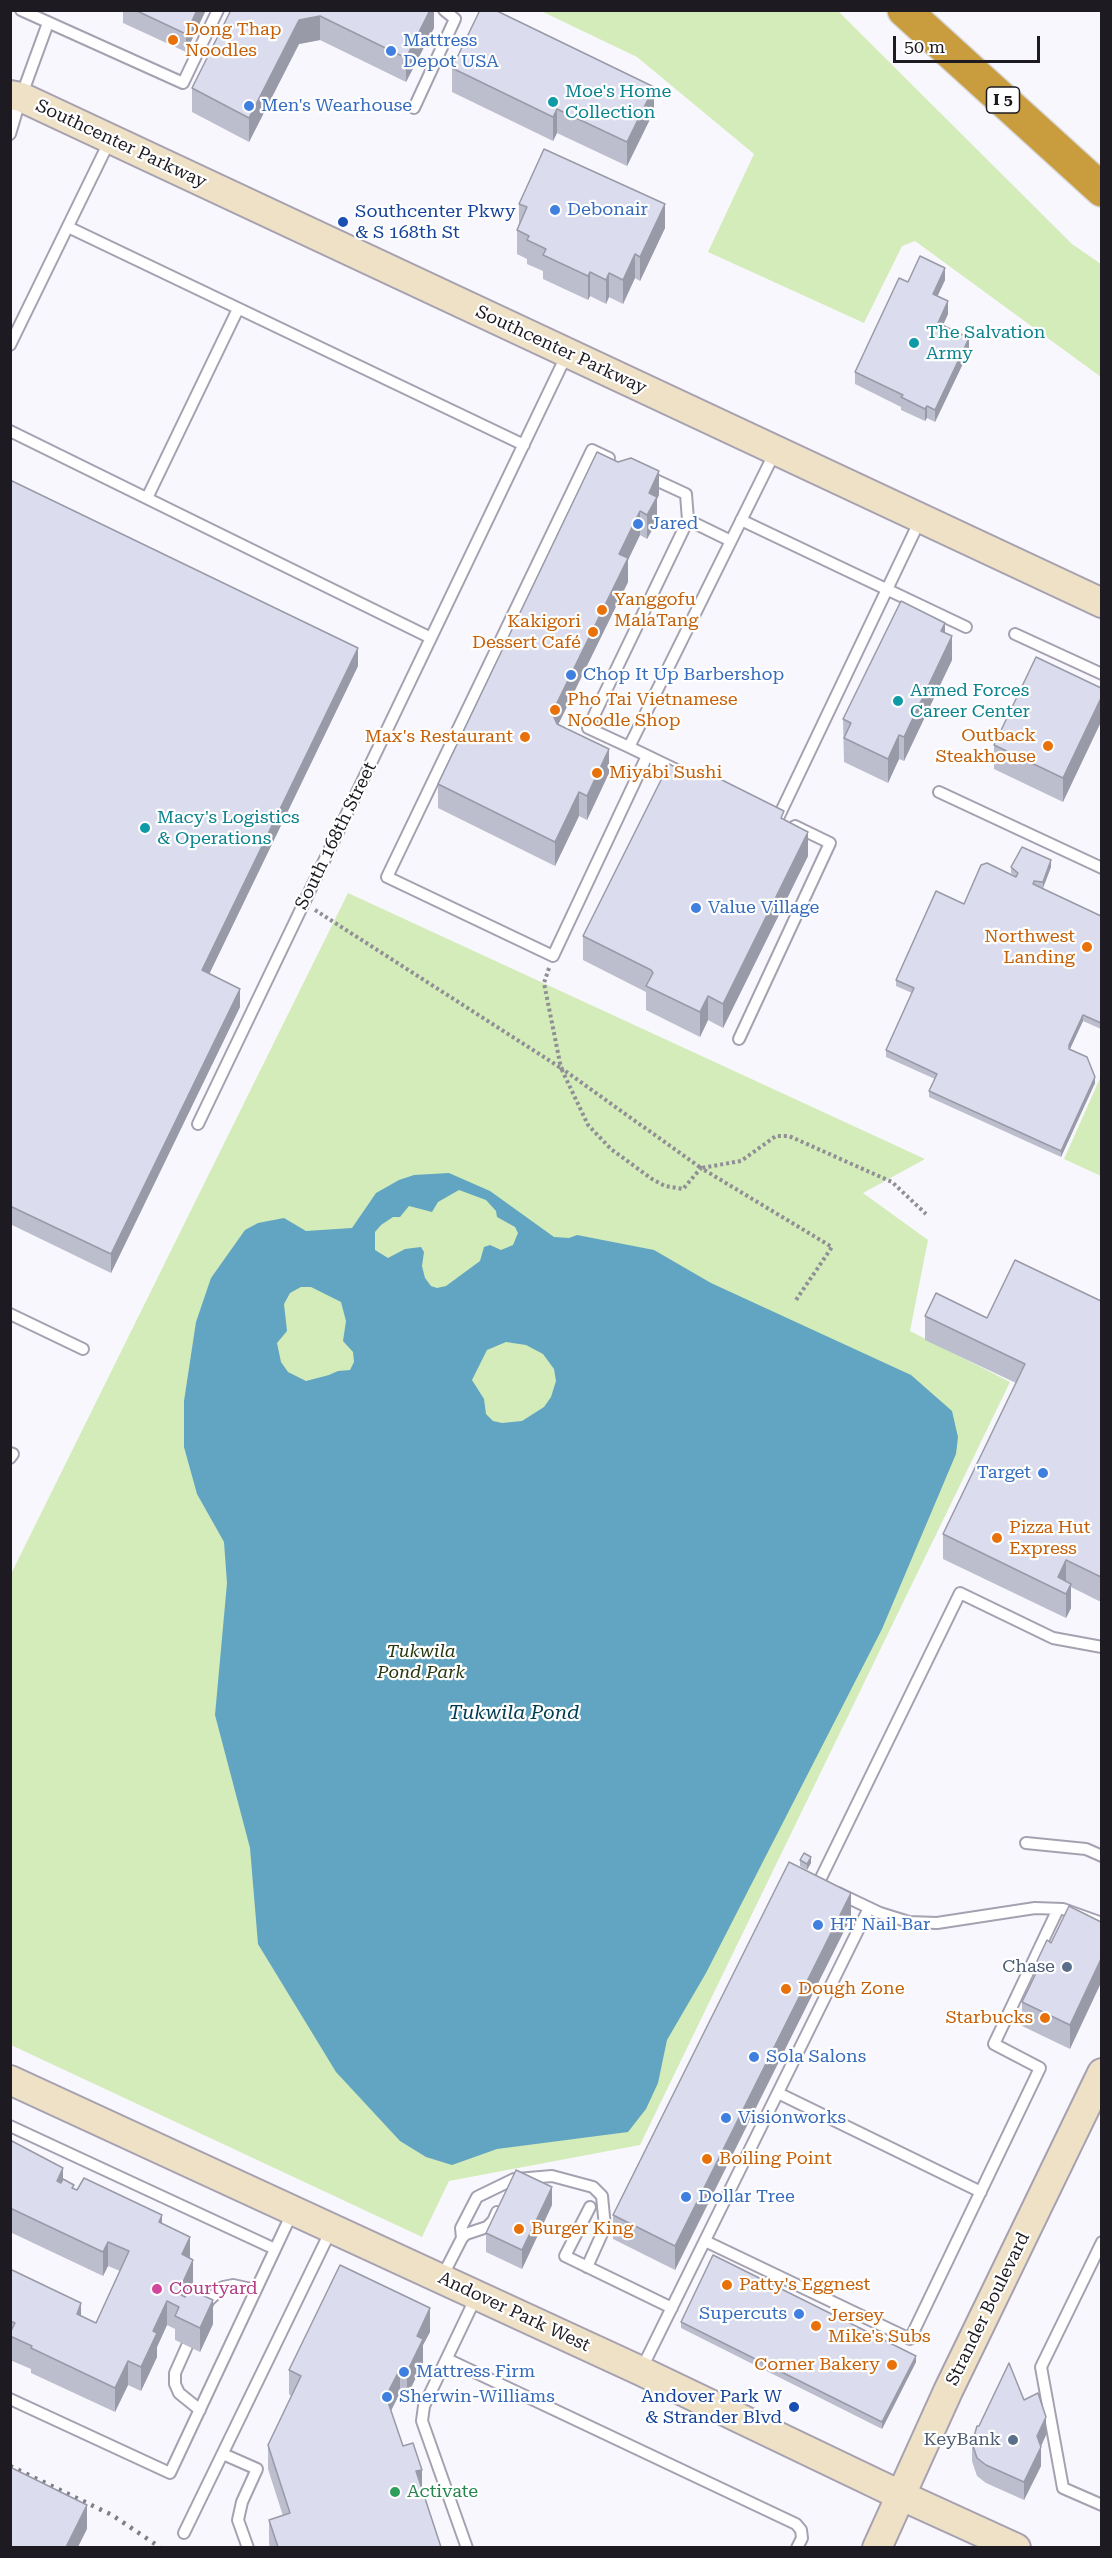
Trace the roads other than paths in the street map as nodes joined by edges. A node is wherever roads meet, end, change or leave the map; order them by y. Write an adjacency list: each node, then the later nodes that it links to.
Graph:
1 (21, 10): 5 (lane)
2 (218, 10): 5 (lane)
3 (444, 10): 7 (lane)
4 (904, 10): 10 (highway, I 5)
5 (48, 23): 6 (lane)
6 (14, 92): 8 (lane); 9 (main road, Southcenter Parkway)
7 (414, 108)
8 (10, 134)
9 (111, 139): 11 (lane); 14 (main road, Southcenter Parkway)
10 (1101, 190)
11 (68, 227): 12 (lane); 13 (lane)
12 (238, 309): 16 (lane); 18 (lane)
13 (10, 345)
14 (567, 354): 16 (lane, South 168th Street); 17 (main road, Southcenter Parkway)
15 (10, 431): 18 (lane)
16 (524, 445): 27 (lane, South 168th Street)
17 (776, 450): 19 (main road, Southcenter Parkway); 21 (lane)
18 (147, 498): 27 (lane)
19 (921, 518): 23 (lane); 24 (main road, Southcenter Parkway)
20 (688, 520): 22 (lane); 29 (lane); 30 (lane)
21 (741, 520): 22 (lane); 23 (lane)
22 (731, 541): 29 (lane)
23 (887, 590): 25 (lane); 34 (lane)
24 (1101, 603)
25 (966, 627)
26 (1014, 634): 28 (lane)
27 (431, 638): 35 (lane, South 168th Street)
28 (1101, 674)
29 (629, 747): 30 (lane)
30 (647, 756): 31 (lane)
31 (693, 777)
32 (939, 792): 33 (lane)
33 (1101, 868)
34 (739, 1039)
35 (198, 1124)
36 (10, 1314): 37 (lane)
37 (83, 1349)
38 (10, 1453): 39 (lane)
39 (10, 1458)
40 (1101, 1647): 43 (lane)
41 (1026, 1843): 42 (lane)
42 (1101, 1856)
43 (869, 1908): 44 (lane); 48 (lane)
44 (1058, 1909): 45 (lane); 51 (lane)
45 (1101, 1923)
46 (1101, 2073): 71 (main road, Strander Boulevard)
47 (10, 2080): 53 (main road, Andover Park West)
48 (778, 2093): 51 (lane); 56 (lane)
49 (10, 2126): 58 (lane)
50 (514, 2180): 55 (lane); 55 (lane); 59 (lane)
51 (981, 2192): 56 (lane)
52 (590, 2207): 59 (lane)
53 (294, 2210): 54 (main road, Andover Park West); 58 (lane)
54 (332, 2228): 60 (main road, Andover Park West); 70 (lane)
55 (462, 2238): 60 (lane)
56 (705, 2241): 63 (lane)
57 (1101, 2242): 72 (lane)
58 (275, 2249): 61 (lane)
59 (587, 2267): 63 (lane)
60 (441, 2278): 62 (main road, Andover Park West)
61 (256, 2290): 64 (lane); 69 (lane)
62 (477, 2295): 66 (lane); 67 (main road, Andover Park West)
63 (672, 2308): 67 (lane)
64 (200, 2318)
65 (187, 2346): 69 (lane)
66 (447, 2359): 75 (lane); 76 (lane)
67 (641, 2371): 71 (main road, Andover Park West)
68 (10, 2399): 69 (lane)
69 (200, 2410)
70 (223, 2454): 73 (lane); 74 (lane)
71 (902, 2496): 77 (main road, Strander Boulevard); 78 (main road, Andover Park West)
72 (1101, 2505)
73 (184, 2533)
74 (248, 2547)
75 (467, 2547)
76 (797, 2547)
77 (877, 2547)
78 (1016, 2547)

